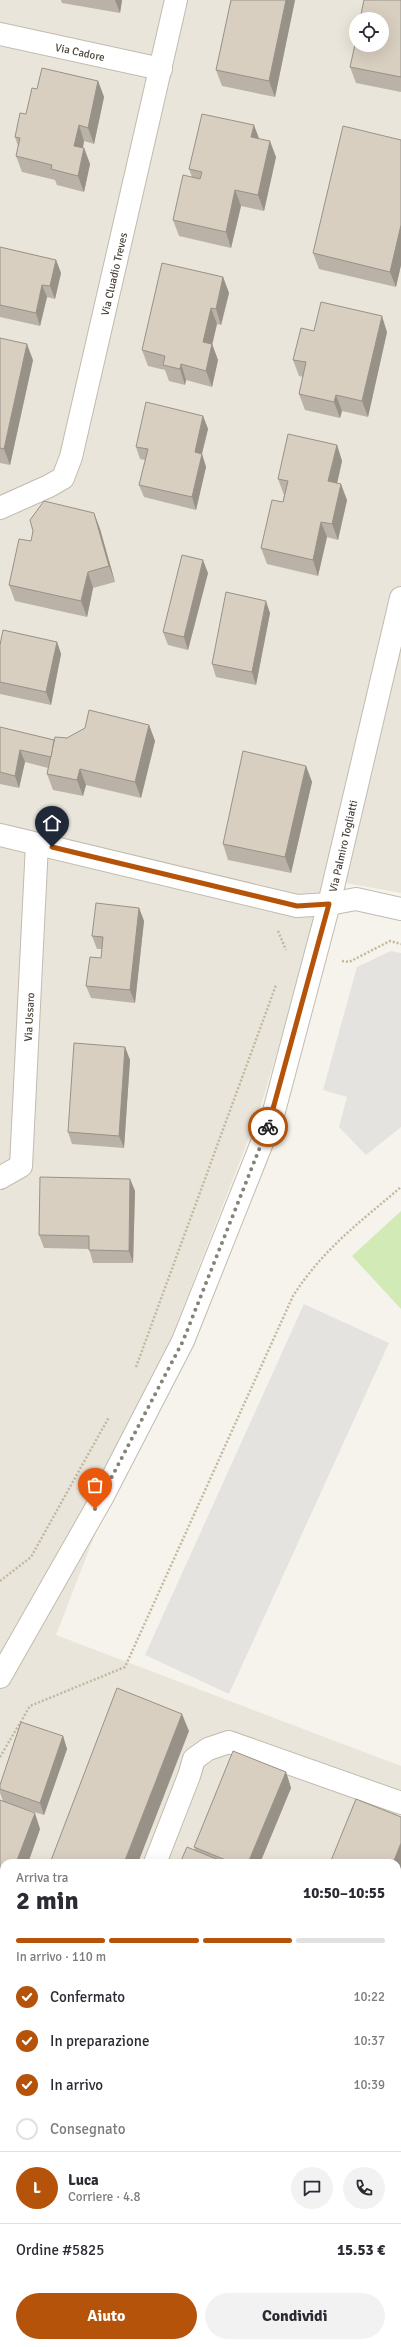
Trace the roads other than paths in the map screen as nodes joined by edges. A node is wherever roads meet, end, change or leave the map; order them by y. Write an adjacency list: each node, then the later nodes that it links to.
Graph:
1 (176, 0): 3 (street, Via Cluadio Treves)
2 (0, 34): 3 (street, Via Cadore)
3 (161, 69): 4 (street, Via Cluadio Treves)
4 (0, 508)
5 (401, 598): 8 (street, Via Palmiro Togliatti)
6 (0, 835): 7 (street)
7 (37, 844): 8 (street); 10 (street, Via Ussaro)
8 (329, 904): 9 (street); 11 (street, Via Palmiro Togliatti)
9 (401, 909)
10 (0, 1178)
11 (58, 1572): 12 (street, Via Palmiro Togliatti); 13 (street, Via Palmiro Togliatti)
12 (0, 1646)
13 (0, 1677)
14 (401, 1803): 15 (street)
15 (157, 1859)

